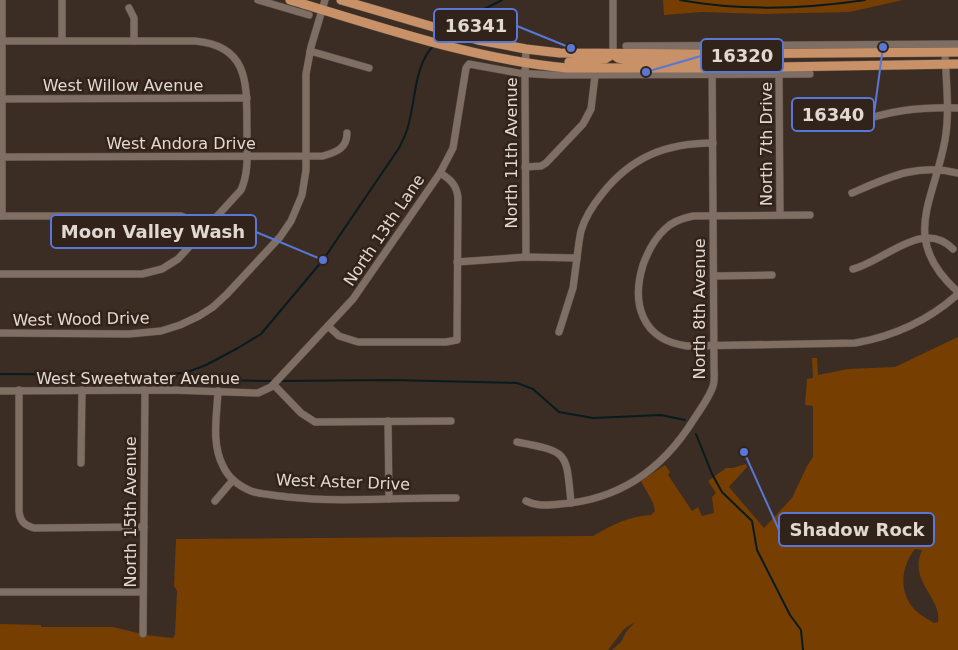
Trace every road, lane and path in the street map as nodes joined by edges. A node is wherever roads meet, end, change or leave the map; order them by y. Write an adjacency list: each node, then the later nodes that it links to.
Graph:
1 (2, 0): 14 (street)
2 (62, 0): 13 (street)
3 (258, 0): 7 (street)
4 (325, 0): 9 (street, West Wood Drive)
5 (342, 0): 11 (main road)
6 (613, 0): 24 (street)
7 (292, 4): 9 (main road); 10 (street)
8 (129, 8): 15 (street)
9 (322, 10): 12 (main road); 21 (street, West Wood Drive)
10 (309, 15)
11 (414, 21): 12 (main road); 19 (main road)
12 (410, 35): 26 (main road)
13 (62, 40): 14 (street); 15 (street)
14 (1, 41): 38 (street)
15 (134, 41): 37 (street)
16 (958, 44): 18 (street)
17 (626, 46): 20 (street)
18 (918, 48): 20 (street); 22 (main road); 25 (main road); 27 (main road)
19 (526, 49): 24 (main road); 26 (street, North 11th Avenue)
20 (655, 50): 24 (main road); 25 (main road)
21 (310, 51): 31 (street); 46 (street, West Wood Drive)
22 (945, 52): 23 (main road); 28 (street)
23 (958, 52)
24 (613, 54): 30 (main road); 32 (main road)
25 (712, 54): 32 (street, North 8th Avenue)
26 (525, 63): 30 (main road); 33 (street, North 11th Avenue)
27 (918, 64): 28 (main road); 32 (main road)
28 (946, 64): 29 (main road); 39 (street)
29 (958, 64)
30 (549, 66): 32 (main road)
31 (369, 68)
32 (712, 71): 34 (street); 36 (street); 43 (street, North 8th Avenue)
33 (525, 73): 36 (street); 47 (street, North 11th Avenue); 49 (street, North 13th Lane)
34 (779, 74): 35 (street); 53 (street, North 7th Drive)
35 (810, 74)
36 (595, 76): 47 (street)
37 (247, 98): 38 (street, West Willow Avenue); 45 (street)
38 (1, 99): 44 (street)
39 (946, 108): 40 (street); 41 (street); 48 (street)
40 (958, 108)
41 (852, 125)
42 (347, 132): 46 (street, West Andora Drive)
43 (713, 143): 52 (street, North 8th Avenue); 60 (street)
44 (1, 157): 45 (street, West Andora Drive); 55 (street)
45 (247, 157): 46 (street, West Andora Drive); 56 (street)
46 (306, 157): 69 (street, West Wood Drive)
47 (525, 167): 59 (street, North 11th Avenue)
48 (936, 170): 50 (street); 51 (street); 57 (street)
49 (440, 173): 61 (street); 67 (street, North 13th Lane)
50 (958, 173)
51 (852, 193)
52 (713, 215): 53 (street); 65 (street, North 8th Avenue); 70 (street)
53 (780, 215): 54 (street)
54 (810, 215)
55 (1, 216): 56 (street)
56 (204, 231): 63 (street)
57 (926, 238): 58 (street); 62 (street); 66 (street)
58 (953, 249)
59 (526, 256): 60 (street); 61 (street)
60 (577, 258): 68 (street)
61 (458, 262): 67 (street)
62 (853, 269)
63 (0, 274)
64 (772, 275): 65 (street)
65 (714, 276): 70 (street, North 8th Avenue)
66 (958, 293): 70 (street)
67 (328, 326): 71 (street, North 13th Lane)
68 (559, 332)
69 (0, 333)
70 (714, 346): 86 (street, North 8th Avenue)
71 (274, 384): 76 (street, West Sweetwater Avenue); 77 (street)
72 (19, 390): 73 (street, West Sweetwater Avenue); 75 (street, West Sweetwater Avenue); 87 (street)
73 (82, 390): 74 (street, West Sweetwater Avenue); 80 (street)
74 (145, 390): 76 (street, West Sweetwater Avenue); 87 (street, North 15th Avenue)
75 (0, 391)
76 (218, 391): 81 (street)
77 (388, 421): 78 (street); 83 (street)
78 (452, 421)
79 (517, 442): 86 (street)
80 (81, 464)
81 (233, 480): 83 (street, West Aster Drive); 84 (street)
82 (456, 498): 83 (street, West Aster Drive)
83 (389, 499)
84 (215, 501)
85 (526, 501): 86 (street, North 8th Avenue)
86 (571, 503)
87 (144, 527): 89 (street, North 15th Avenue)
88 (0, 592): 89 (street)
89 (143, 592): 90 (street, North 15th Avenue)
90 (143, 634)

